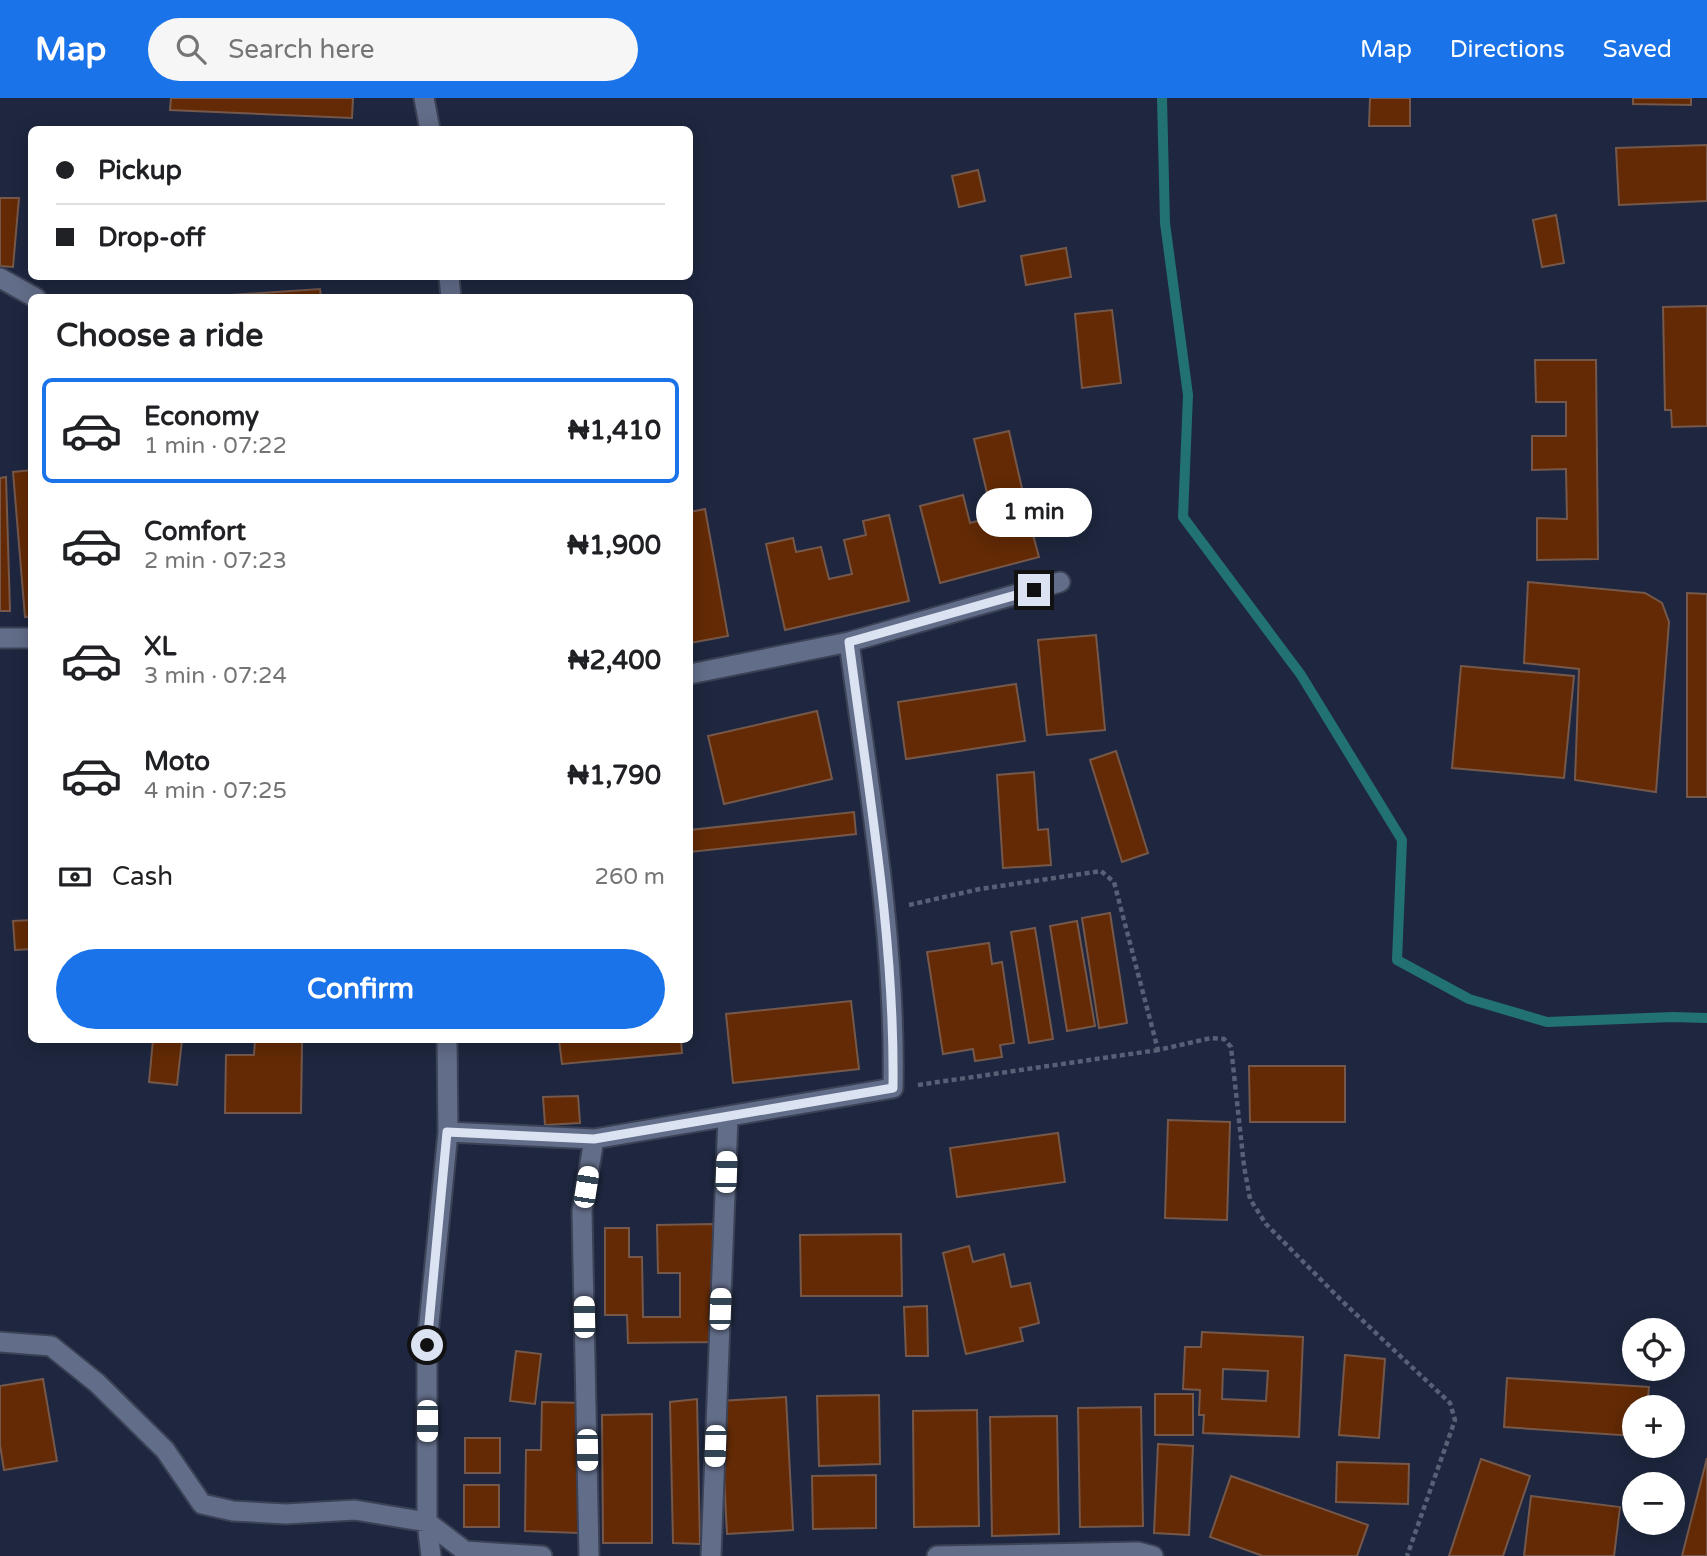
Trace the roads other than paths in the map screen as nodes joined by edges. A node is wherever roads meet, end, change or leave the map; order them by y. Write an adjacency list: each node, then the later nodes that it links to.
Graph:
1 (424, 98): 2 (street)
2 (429, 126)
3 (0, 278): 4 (street)
4 (29, 294)
5 (1060, 582): 8 (street)
6 (0, 638): 7 (street)
7 (28, 638)
8 (849, 642): 9 (street); 11 (street)
9 (693, 673)
10 (447, 1043): 12 (street)
11 (728, 1117): 13 (street); 19 (street)
12 (447, 1132): 13 (street); 15 (street)
13 (594, 1139): 18 (street)
14 (0, 1342): 15 (street)
15 (427, 1522): 16 (street); 17 (street)
16 (430, 1556)
17 (542, 1556)
18 (589, 1556)
19 (711, 1556)
20 (937, 1556): 21 (street)
21 (1153, 1556)

